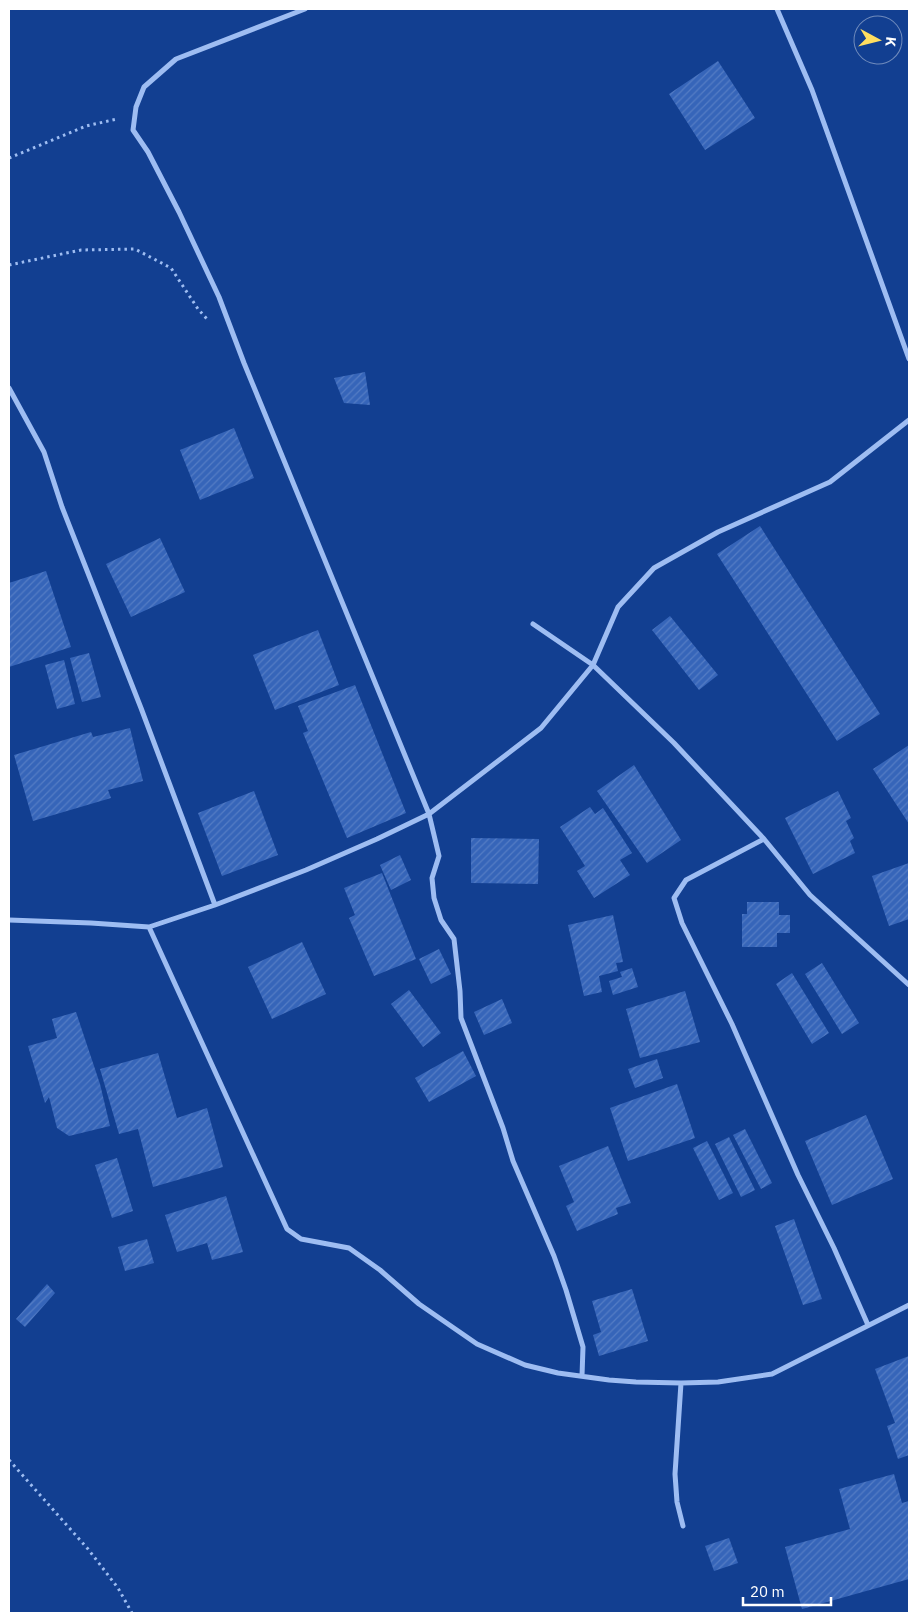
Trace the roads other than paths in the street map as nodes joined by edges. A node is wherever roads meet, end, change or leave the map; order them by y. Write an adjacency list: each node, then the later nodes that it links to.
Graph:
1 (305, 9): 8 (street)
2 (777, 9): 3 (street)
3 (909, 359)
4 (9, 388): 10 (street)
5 (909, 420): 7 (street)
6 (533, 624): 7 (street)
7 (593, 665): 8 (street); 9 (street)
8 (429, 814): 10 (street); 16 (street)
9 (764, 839): 13 (street); 15 (street)
10 (216, 905): 12 (street)
11 (9, 920): 12 (street)
12 (149, 927): 16 (street)
13 (909, 985)
14 (909, 1305): 15 (street)
15 (868, 1325): 17 (street)
16 (582, 1376): 17 (street)
17 (681, 1384): 18 (street)
18 (683, 1526)

